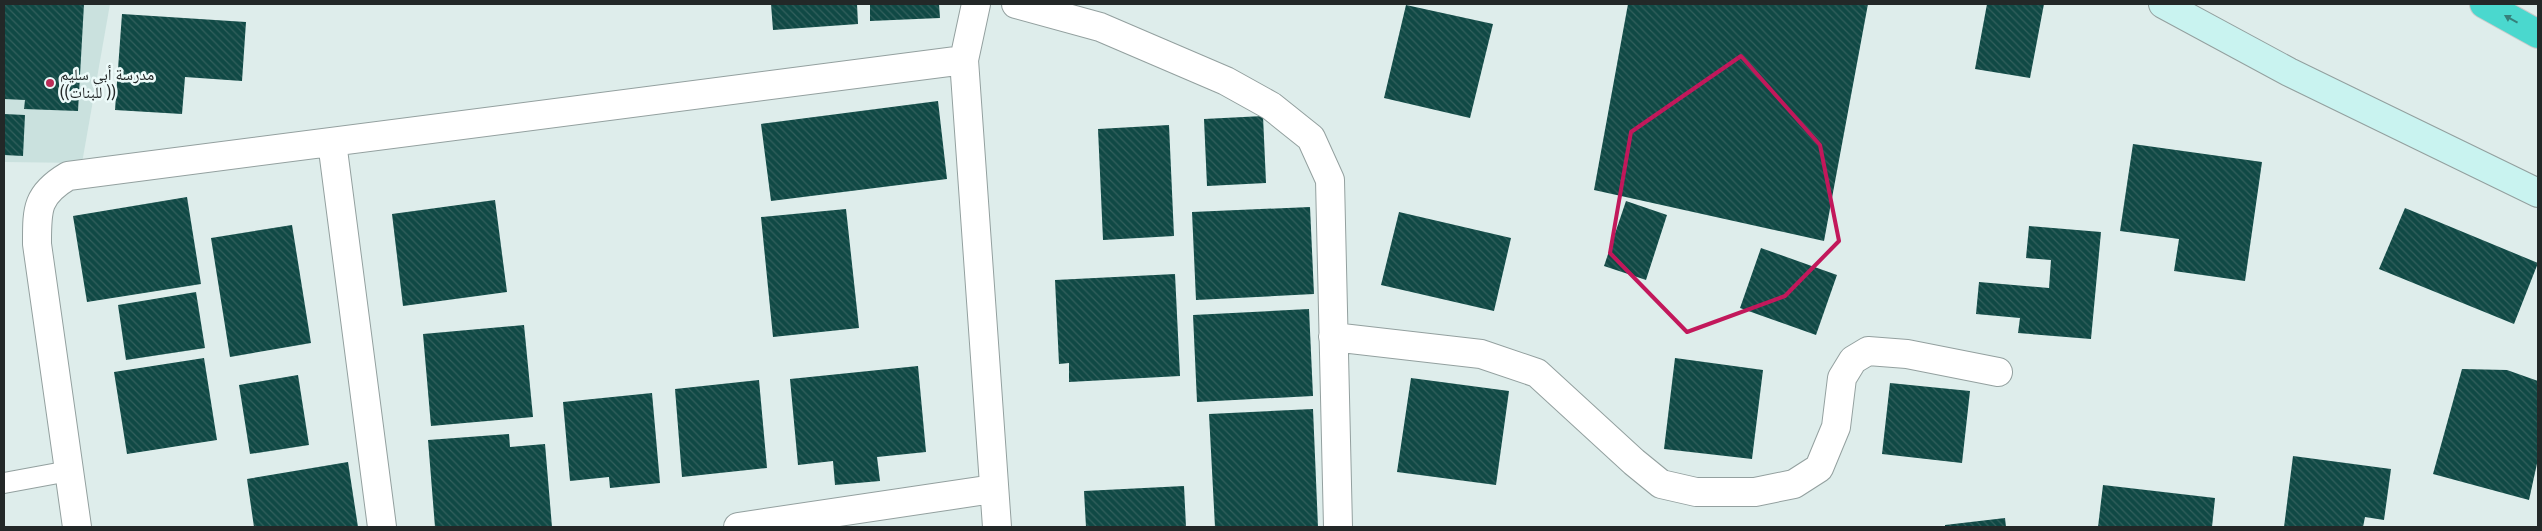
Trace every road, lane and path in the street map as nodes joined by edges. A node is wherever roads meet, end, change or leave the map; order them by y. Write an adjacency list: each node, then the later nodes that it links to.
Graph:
1 (976, 4): 6 (street)
2 (1016, 4): 9 (street)
3 (2163, 4): 8 (street)
4 (2484, 4): 5 (highway, one-way to 4)
5 (2538, 34)
6 (964, 60): 7 (street); 13 (street)
7 (332, 142): 11 (street); 15 (street)
8 (2538, 193)
9 (1334, 337): 10 (street); 18 (street)
10 (1998, 372)
11 (69, 471): 12 (lane); 14 (street)
12 (4, 483)
13 (993, 489): 16 (street); 17 (street)
14 (77, 527)
15 (382, 527)
16 (738, 527)
17 (998, 527)
18 (1338, 527)

